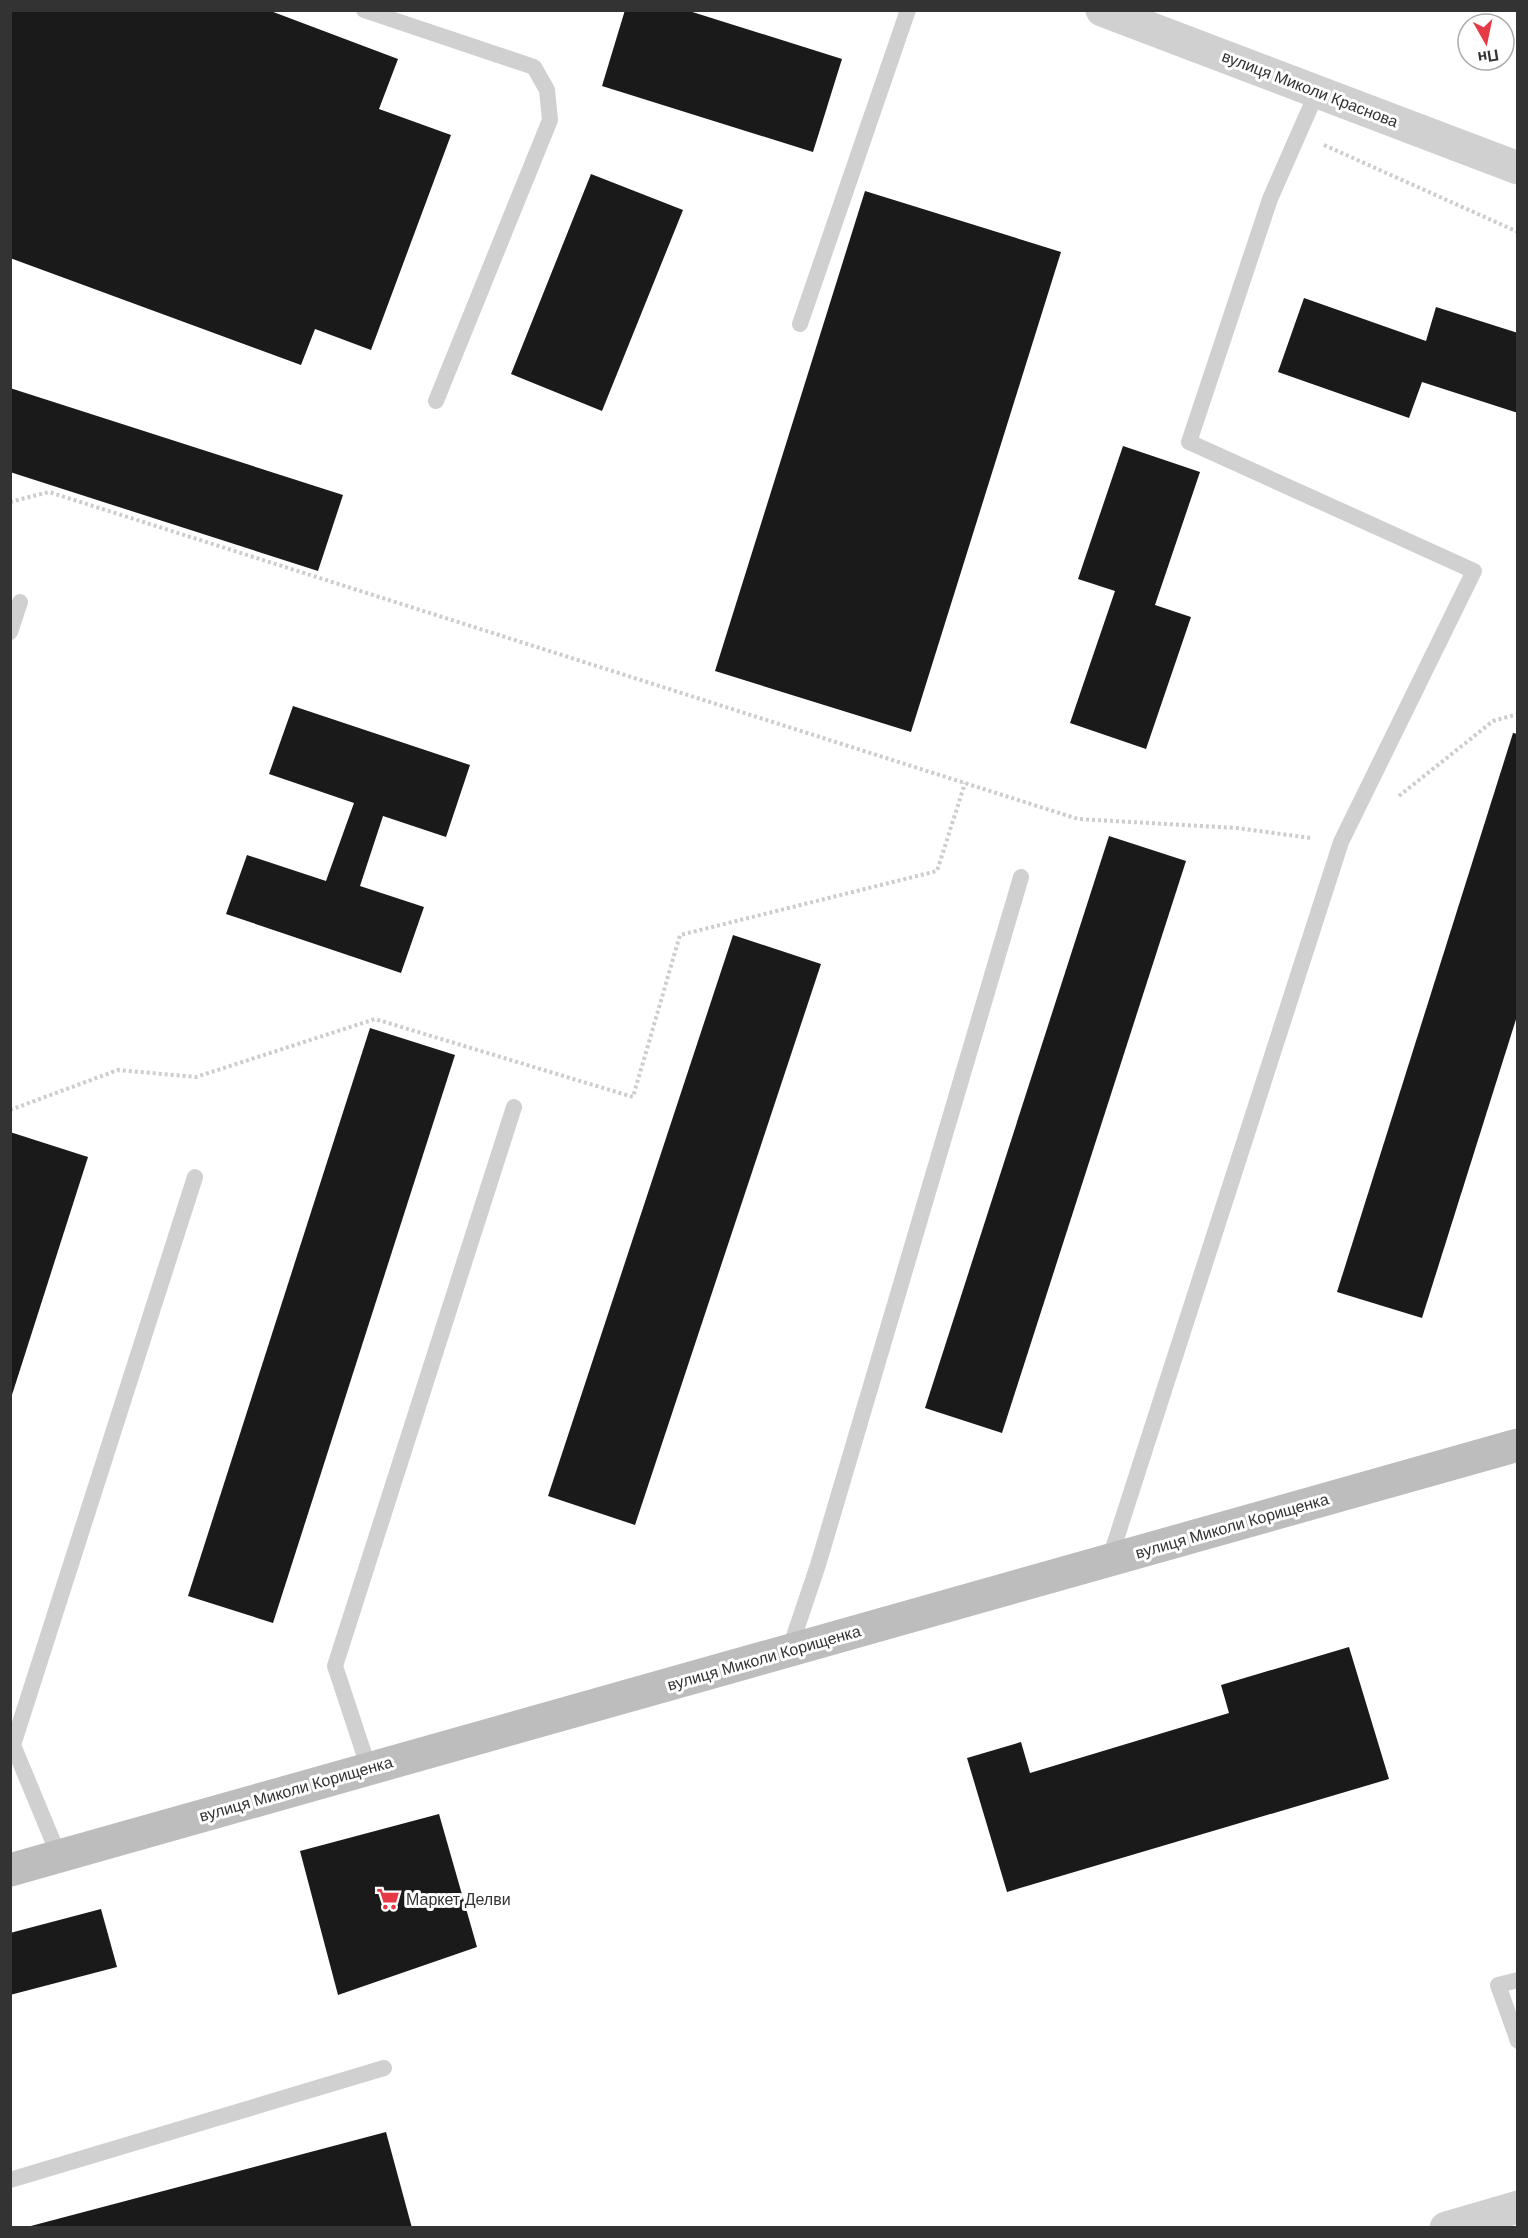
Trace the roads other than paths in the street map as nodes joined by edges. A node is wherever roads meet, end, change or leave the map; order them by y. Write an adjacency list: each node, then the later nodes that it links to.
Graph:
1 (363, 10): 7 (lane)
2 (908, 10): 6 (lane)
3 (1102, 10): 4 (street, вулиця Миколи Краснова)
4 (1317, 92): 5 (street, вулиця Миколи Краснова); 14 (lane)
5 (1518, 168)
6 (800, 324)
7 (436, 401)
8 (20, 602): 9 (lane)
9 (10, 632)
10 (1021, 877): 15 (lane)
11 (514, 1107): 16 (lane)
12 (195, 1177): 17 (lane)
13 (1518, 1445): 14 (street, вулиця Миколи Корищенка)
14 (1109, 1561): 15 (street, вулиця Миколи Корищенка)
15 (789, 1651): 16 (street, вулиця Миколи Корищенка)
16 (369, 1769): 17 (street, вулиця Миколи Корищенка)
17 (59, 1856): 18 (street, вулиця Миколи Корищенка)
18 (10, 1870)
19 (1518, 1980): 20 (lane)
20 (1518, 2041)
21 (384, 2068): 22 (lane)
22 (10, 2180)
23 (1518, 2207): 24 (street)
24 (1446, 2228)

